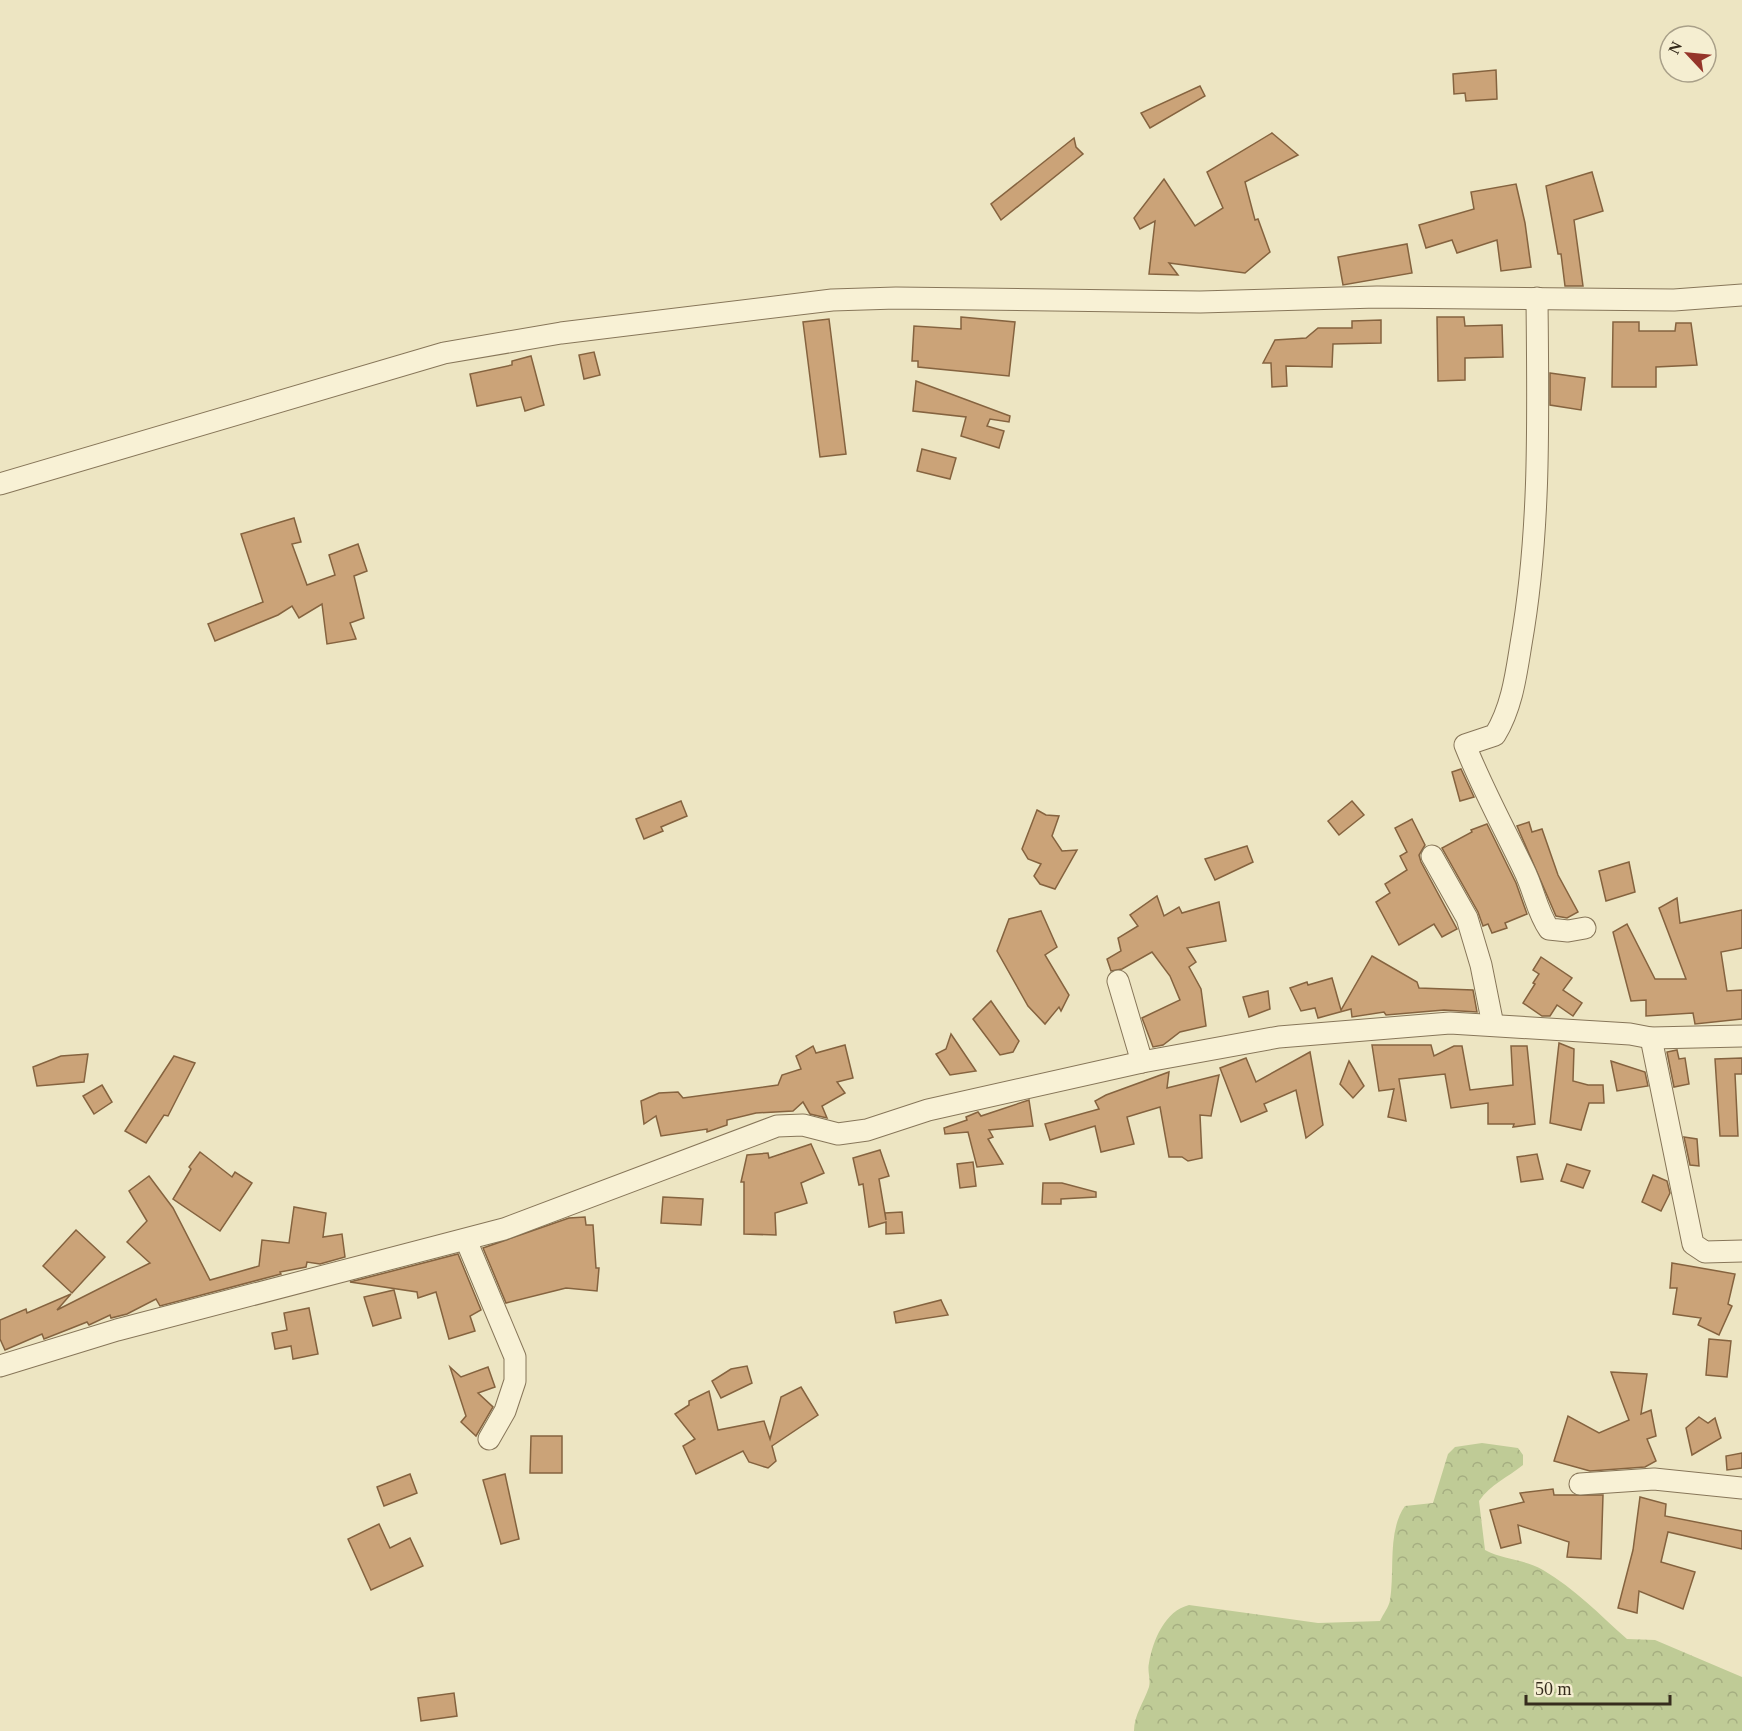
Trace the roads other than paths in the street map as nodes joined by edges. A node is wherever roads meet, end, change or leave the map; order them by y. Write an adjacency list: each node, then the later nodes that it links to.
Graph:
1 (1742, 295): 2 (street)
2 (1537, 298): 3 (street); 5 (street)
3 (0, 484)
4 (1432, 856): 7 (street)
5 (1585, 928)
6 (1118, 981): 10 (street)
7 (1493, 1025): 9 (street); 10 (street)
8 (1742, 1036): 9 (street)
9 (1651, 1038): 12 (street)
10 (1142, 1062): 11 (street)
11 (466, 1240): 13 (street); 14 (street)
12 (1742, 1251)
13 (0, 1366)
14 (489, 1439)
15 (1580, 1484): 16 (street)
16 (1742, 1488)

